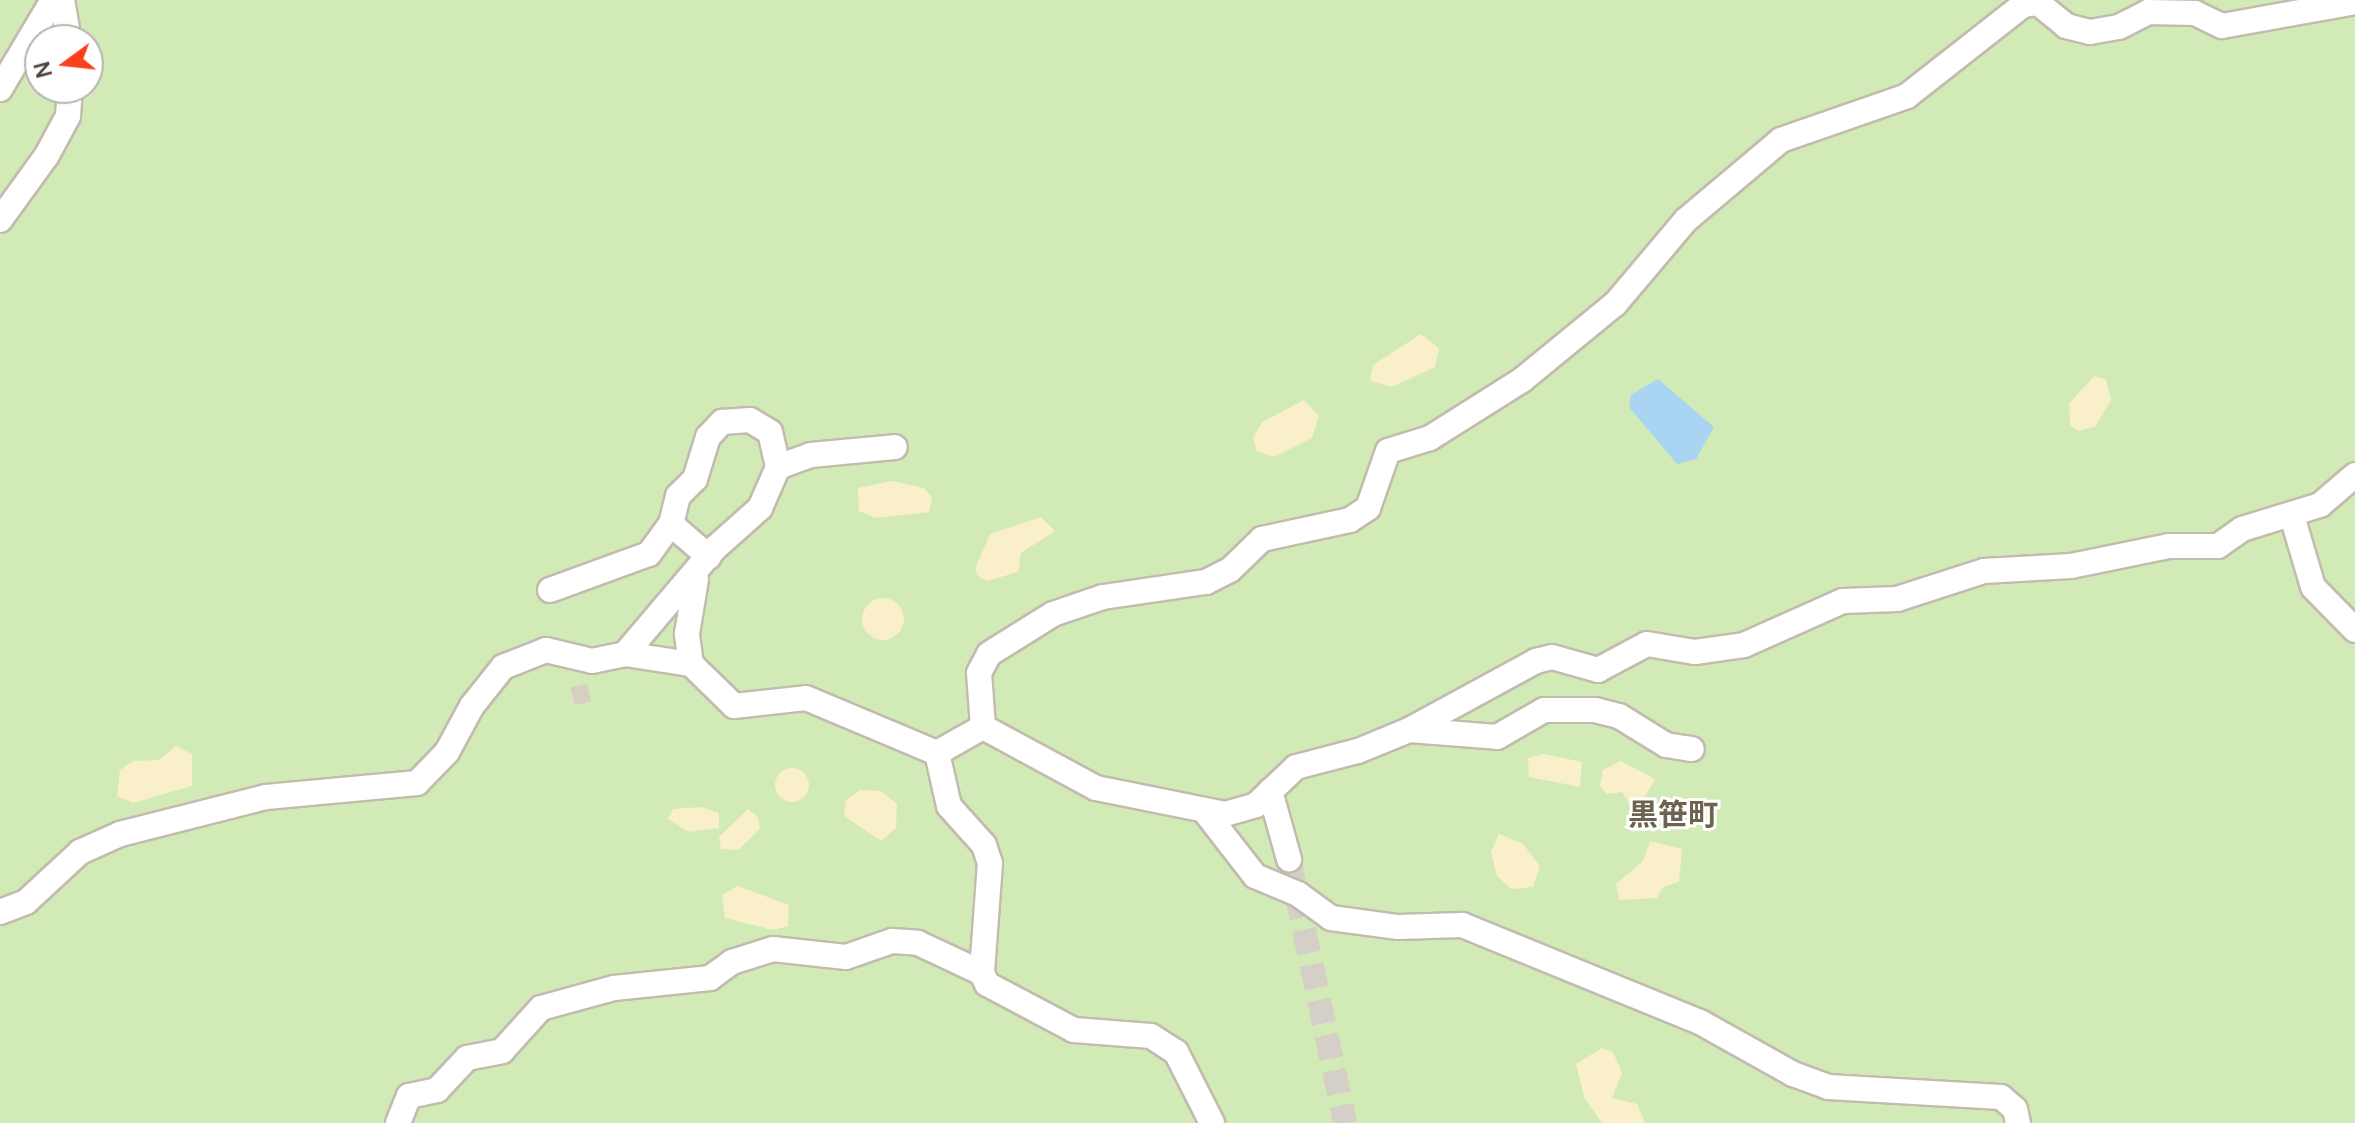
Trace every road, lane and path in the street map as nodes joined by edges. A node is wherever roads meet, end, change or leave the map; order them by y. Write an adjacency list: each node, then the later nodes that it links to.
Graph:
1 (53, 0): 6 (lane)
2 (62, 0): 5 (lane)
3 (2040, 2): 4 (lane); 19 (lane)
4 (2355, 2)
5 (66, 24)
6 (0, 89)
7 (69, 104): 8 (lane)
8 (0, 220)
9 (895, 447): 10 (lane)
10 (778, 467): 13 (lane); 14 (lane)
11 (2355, 475): 12 (lane)
12 (2292, 516): 16 (lane); 20 (lane)
13 (671, 524): 14 (lane); 15 (lane)
14 (703, 567): 17 (lane); 18 (lane)
15 (550, 590)
16 (2355, 630)
17 (625, 654): 18 (lane); 26 (lane)
18 (691, 664): 22 (lane)
19 (983, 727): 22 (lane); 24 (lane)
20 (1409, 730): 21 (lane); 23 (lane)
21 (1692, 749)
22 (937, 753): 27 (lane)
23 (1270, 791): 24 (lane); 25 (lane)
24 (1206, 813): 30 (lane)
25 (1289, 859)
26 (0, 912)
27 (982, 973): 28 (lane); 29 (lane)
28 (398, 1123)
29 (1212, 1123)
30 (2018, 1123)

